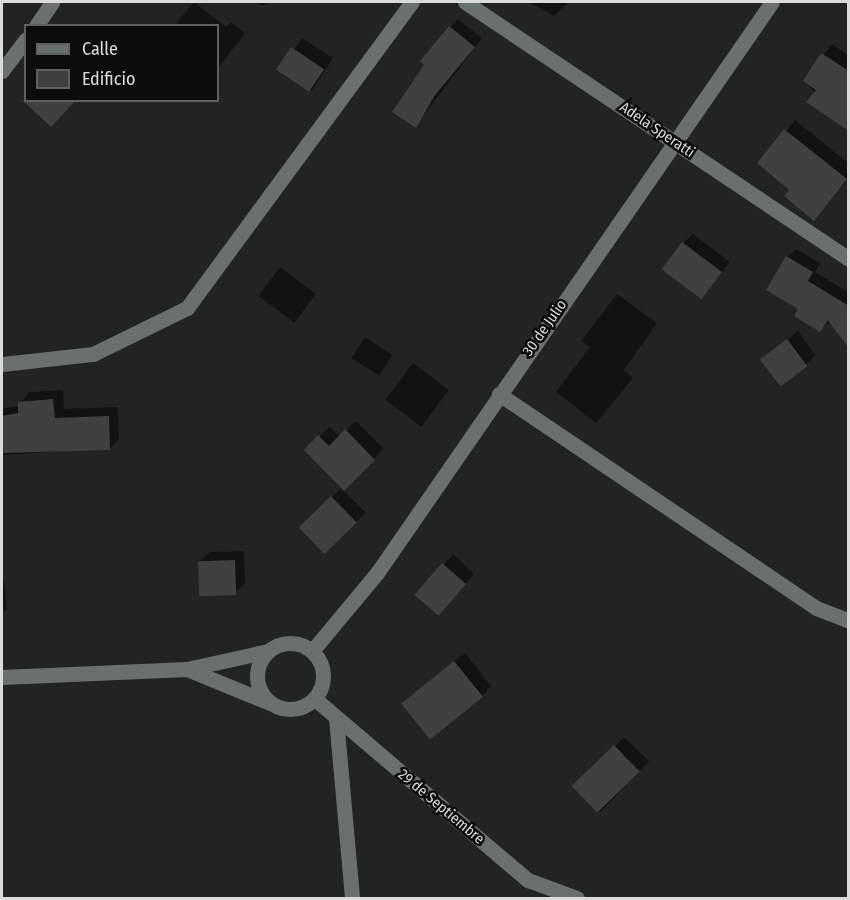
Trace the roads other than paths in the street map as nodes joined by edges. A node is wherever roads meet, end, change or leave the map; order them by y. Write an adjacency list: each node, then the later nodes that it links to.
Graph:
1 (52, 2): 5 (street)
2 (412, 2): 10 (street)
3 (465, 2): 8 (street, Adela Speratti)
4 (772, 2): 8 (street, 30 de Julio)
5 (37, 24)
6 (24, 42): 7 (street)
7 (2, 71)
8 (675, 142): 9 (street, Adela Speratti); 11 (street, 30 de Julio)
9 (849, 258)
10 (2, 364)
11 (499, 394): 12 (street); 14 (street, 30 de Julio)
12 (849, 620)
13 (268, 651): 14 (street); 15 (street); 18 (street)
14 (312, 651): 17 (street)
15 (187, 669): 16 (street); 18 (street)
16 (2, 677)
17 (315, 699): 18 (street); 19 (street, 29 de Septiembre)
18 (273, 705)
19 (336, 718): 20 (street); 21 (street, 29 de Septiembre)
20 (352, 898)
21 (577, 898)

